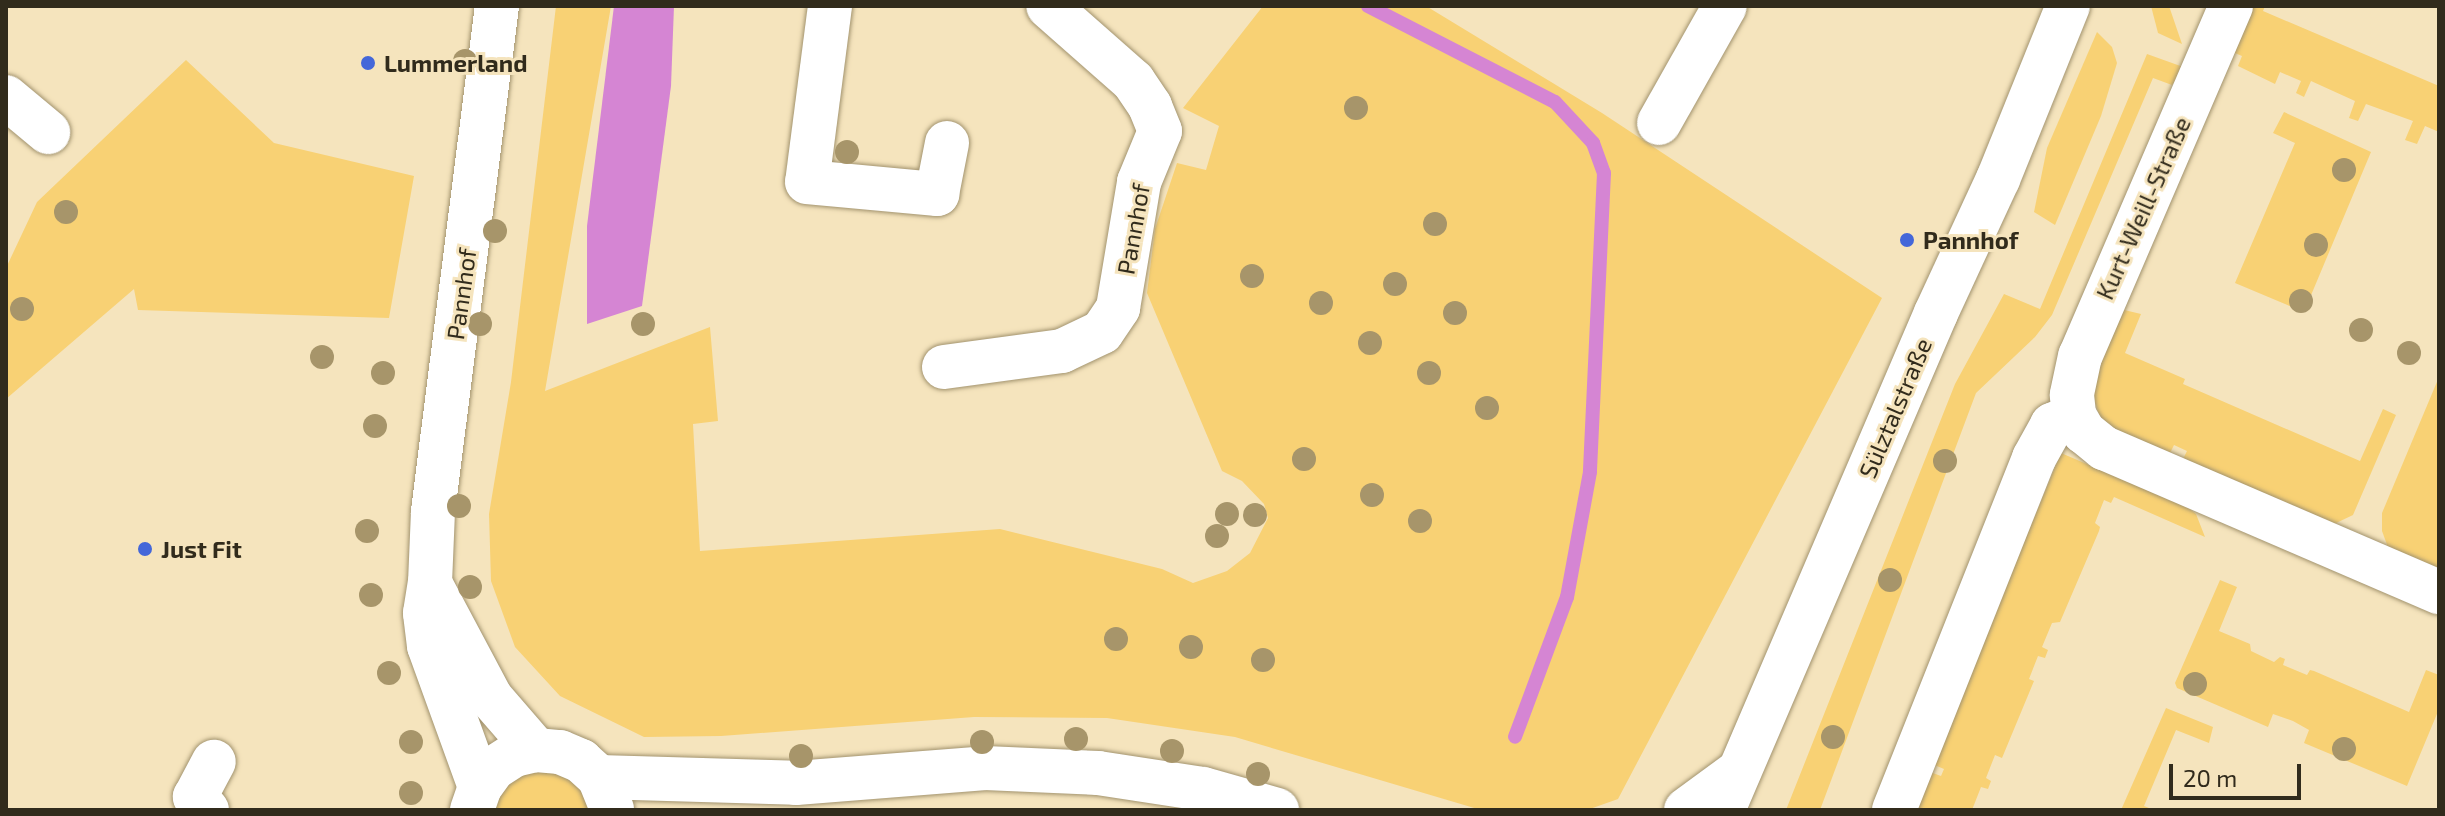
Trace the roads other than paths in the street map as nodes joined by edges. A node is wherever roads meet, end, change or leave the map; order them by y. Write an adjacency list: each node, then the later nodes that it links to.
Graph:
1 (497, 6): 13 (street, Pannhof)
2 (830, 6): 10 (street)
3 (1048, 6): 11 (street, Pannhof)
4 (1725, 6): 8 (street)
5 (2068, 6): 18 (street, Sülztalstraße)
6 (2231, 6): 12 (street, Kurt-Weill-Straße)
7 (6, 97): 9 (street)
8 (1659, 123)
9 (48, 132)
10 (947, 143)
11 (944, 367)
12 (2073, 405): 14 (street); 25 (street)
13 (430, 583): 15 (street); 20 (street, Pannhof)
14 (2439, 592)
15 (536, 750): 19 (street); 20 (street)
16 (214, 762): 21 (street)
17 (796, 783): 19 (street); 22 (street); 23 (street)
18 (1731, 791): 24 (street)
19 (605, 793)
20 (476, 798)
21 (207, 810)
22 (727, 810)
23 (1277, 810)
24 (1686, 810)
25 (1894, 810)

